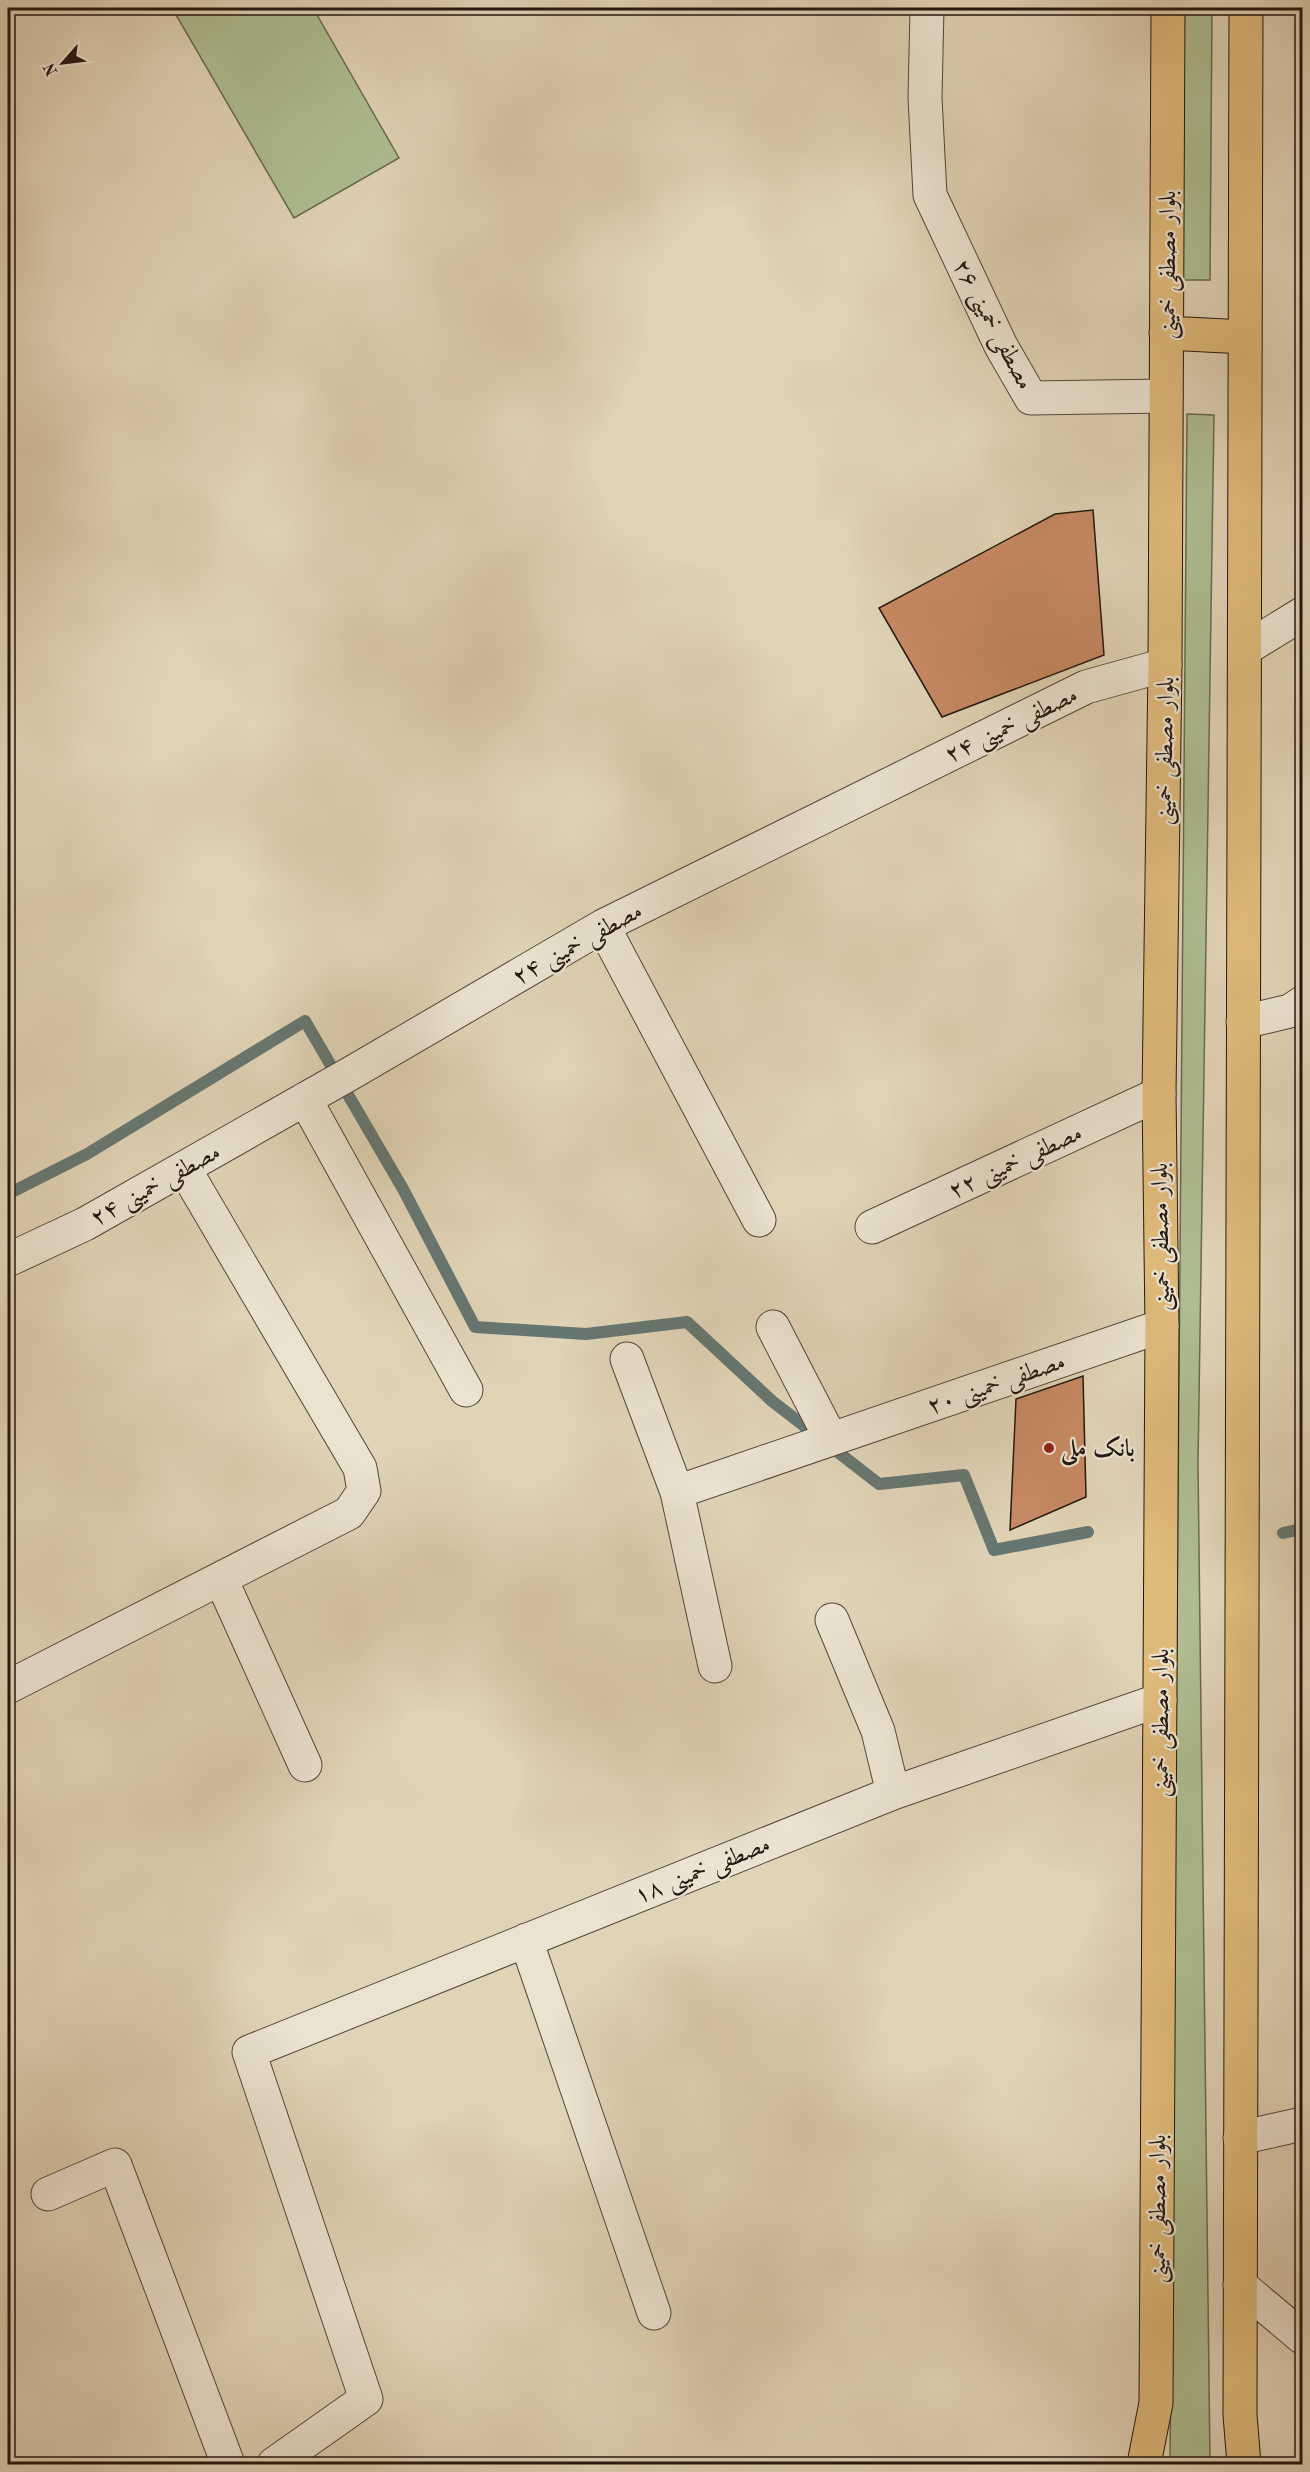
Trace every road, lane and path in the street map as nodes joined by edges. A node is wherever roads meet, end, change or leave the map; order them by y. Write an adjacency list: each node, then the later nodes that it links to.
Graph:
1 (927, 8): 6 (street, مصطفی خمینی ۲۶)
2 (1168, 8): 4 (main road, بلوار مصطفی خمینی)
3 (1246, 8): 5 (main road)
4 (1166, 333): 5 (main road); 6 (main road, بلوار مصطفی خمینی)
5 (1245, 337): 8 (main road)
6 (1166, 396): 9 (main road, بلوار مصطفی خمینی)
7 (1302, 614): 8 (street)
8 (1245, 649): 12 (main road)
9 (1165, 665): 10 (street, مصطفی خمینی ۲۴); 13 (main road, بلوار مصطفی خمینی)
10 (603, 926): 14 (street, مصطفی خمینی ۲۴); 16 (street)
11 (1302, 1003): 12 (street)
12 (1243, 1022): 34 (main road)
13 (1159, 1094): 17 (street, مصطفی خمینی ۲۲); 19 (main road, بلوار مصطفی خمینی)
14 (305, 1099): 15 (street, مصطفی خمینی ۲۴); 22 (street)
15 (184, 1168): 18 (street, مصطفی خمینی ۲۴); 25 (street)
16 (759, 1220)
17 (872, 1227)
18 (8, 1260)
19 (1162, 1326): 23 (street, مصطفی خمینی ۲۰); 29 (main road, بلوار مصطفی خمینی)
20 (773, 1327): 23 (street)
21 (627, 1359): 24 (street)
22 (466, 1390)
23 (831, 1439): 24 (street, مصطفی خمینی ۲۰)
24 (676, 1492): 27 (street)
25 (221, 1579): 28 (street); 30 (street)
26 (832, 1620): 31 (street)
27 (715, 1666)
28 (8, 1687)
29 (1160, 1700): 31 (street, مصطفی خمینی ۱۸); 41 (main road, بلوار مصطفی خمینی)
30 (305, 1765)
31 (893, 1793): 32 (street, مصطفی خمینی ۱۸)
32 (526, 1940): 37 (street); 40 (street, مصطفی خمینی ۱۸)
33 (1302, 2124): 34 (street)
34 (1240, 2138): 36 (main road)
35 (48, 2194): 39 (street)
36 (1240, 2285): 38 (street); 42 (main road)
37 (654, 2313)
38 (1302, 2337)
39 (228, 2464)
40 (274, 2464)
41 (1144, 2464)
42 (1244, 2464)

